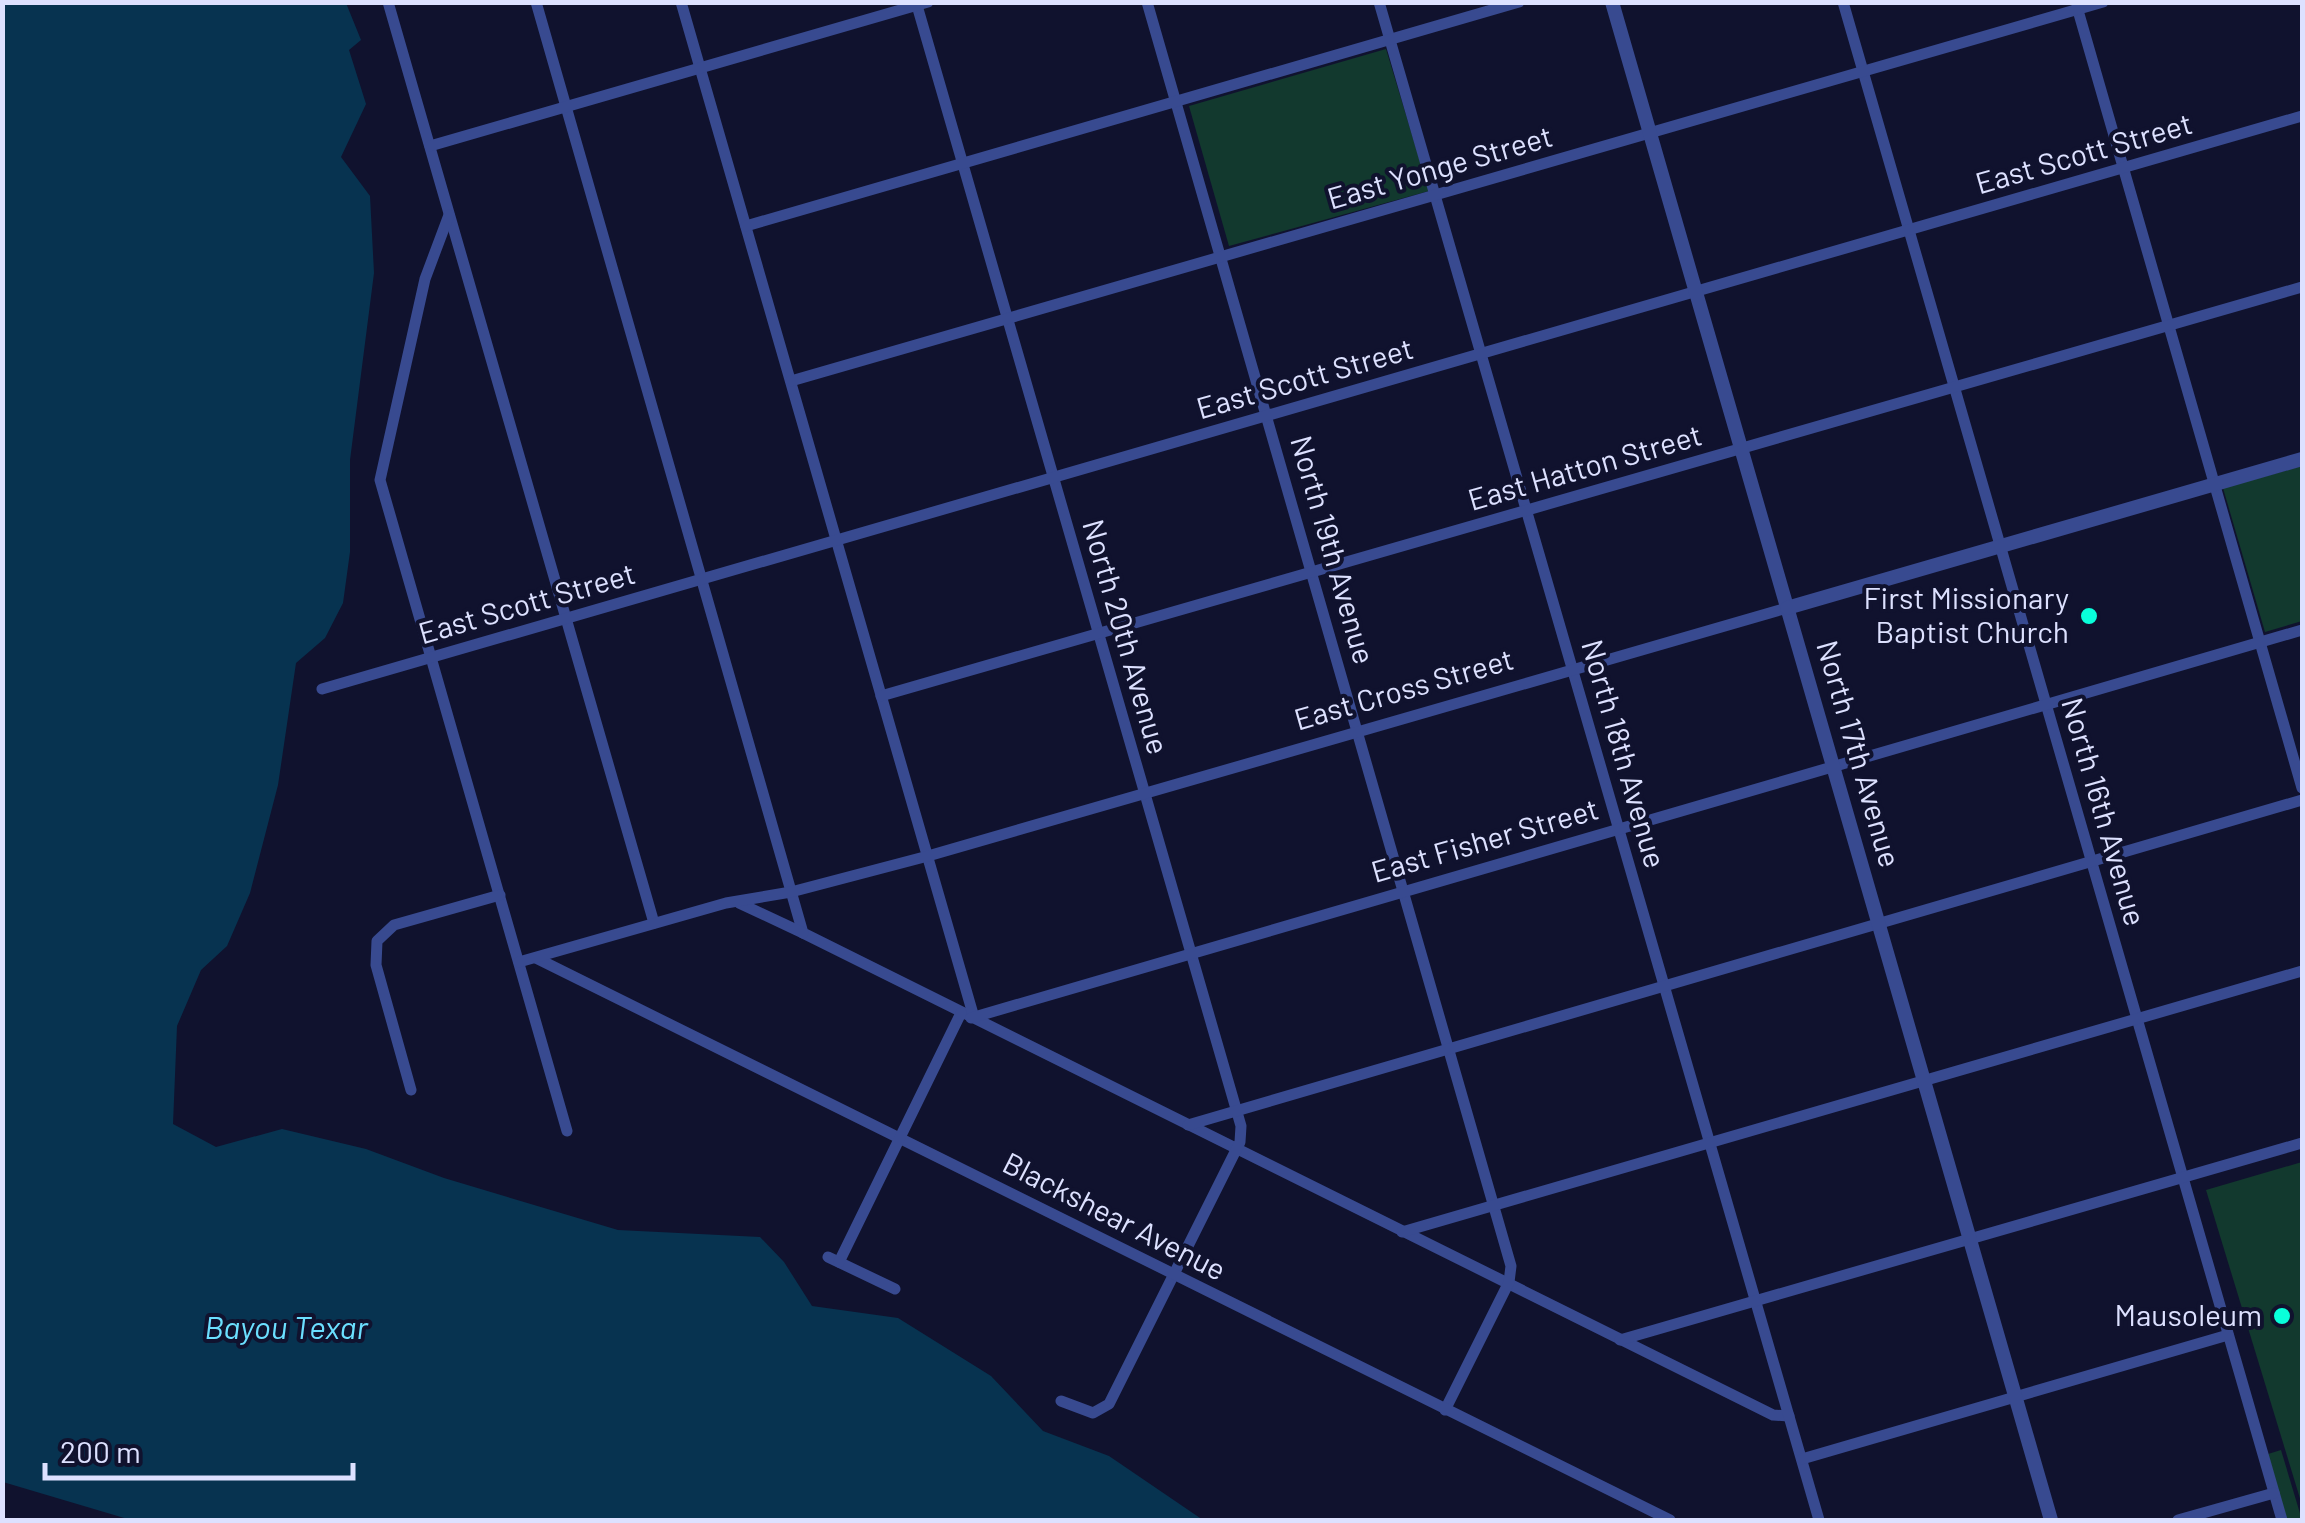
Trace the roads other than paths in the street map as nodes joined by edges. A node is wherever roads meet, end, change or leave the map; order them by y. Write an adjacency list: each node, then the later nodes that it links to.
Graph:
1 (388, 2): 19 (street)
2 (536, 2): 16 (street)
3 (681, 2): 13 (street)
4 (1147, 2): 15 (street, North 19th Avenue)
5 (1378, 2): 12 (street, North 18th Avenue)
6 (1520, 2): 12 (street)
7 (1612, 2): 18 (street, North 17th Avenue)
8 (1843, 2): 14 (street, North 16th Avenue)
9 (2103, 2): 11 (street, East Yonge Street)
10 (920, 4): 13 (street); 20 (street, North 20th Avenue)
11 (2076, 6): 14 (street, East Yonge Street); 21 (street)
12 (1389, 40): 15 (street); 22 (street, North 18th Avenue)
13 (700, 68): 16 (street); 24 (street)
14 (1863, 72): 18 (street, East Yonge Street); 25 (street, North 16th Avenue)
15 (1176, 102): 20 (street); 26 (street, North 19th Avenue)
16 (567, 107): 19 (street); 43 (street)
17 (2302, 116): 21 (street, East Scott Street)
18 (1650, 134): 22 (street, East Yonge Street); 28 (street, North 17th Avenue)
19 (430, 146): 23 (street)
20 (962, 164): 24 (street); 29 (street, North 20th Avenue)
21 (2123, 168): 25 (street, East Scott Street); 30 (street)
22 (1435, 195): 26 (street, East Yonge Street); 31 (street, North 18th Avenue)
23 (449, 214): 45 (street); 49 (street)
24 (746, 226): 32 (street)
25 (1909, 230): 28 (street, East Scott Street); 33 (street, North 16th Avenue)
26 (1221, 257): 29 (street, East Yonge Street); 34 (street, North 19th Avenue)
27 (2302, 287): 30 (street, East Hatton Street)
28 (1695, 292): 31 (street, East Scott Street); 35 (street, North 17th Avenue)
29 (1007, 319): 32 (street, East Yonge Street); 37 (street, North 20th Avenue)
30 (2169, 326): 33 (street, East Hatton Street); 38 (street)
31 (1481, 354): 34 (street, East Scott Street); 39 (street, North 18th Avenue)
32 (791, 381): 40 (street)
33 (1954, 387): 35 (street, East Hatton Street); 41 (street, North 16th Avenue)
34 (1267, 416): 37 (street, East Scott Street); 42 (street, North 19th Avenue)
35 (1741, 449): 39 (street, East Hatton Street); 44 (street, North 17th Avenue)
36 (2302, 458): 38 (street, East Cross Street)
37 (1053, 478): 40 (street, East Scott Street); 47 (street, North 20th Avenue)
38 (2214, 484): 41 (street, East Cross Street); 48 (street)
39 (1526, 510): 42 (street, East Hatton Street); 50 (street, North 18th Avenue)
40 (836, 540): 43 (street, East Scott Street); 52 (street)
41 (2000, 546): 44 (street, East Cross Street); 53 (street, North 16th Avenue)
42 (1312, 572): 47 (street, East Hatton Street); 54 (street, North 19th Avenue)
43 (702, 579): 45 (street, East Scott Street); 63 (street)
44 (1787, 608): 50 (street, East Cross Street); 55 (street, North 17th Avenue)
45 (566, 618): 49 (street, East Scott Street); 66 (street)
46 (2302, 630): 48 (street, East Fisher Street)
47 (1098, 634): 52 (street, East Hatton Street); 57 (street, North 20th Avenue)
48 (2260, 642): 53 (street, East Fisher Street); 56 (street)
49 (430, 658): 51 (street, East Scott Street); 64 (street)
50 (1572, 670): 54 (street, East Cross Street); 59 (street, North 18th Avenue)
51 (322, 689)
52 (881, 696): 60 (street)
53 (2046, 704): 55 (street, East Fisher Street); 61 (street, North 16th Avenue)
54 (1358, 732): 57 (street, East Cross Street); 62 (street, North 19th Avenue)
55 (1832, 766): 59 (street, East Fisher Street); 67 (street, North 17th Avenue)
56 (2302, 788)
57 (1145, 794): 60 (street, East Cross Street); 69 (street, North 20th Avenue)
58 (2302, 800): 61 (street)
59 (1618, 830): 62 (street, East Fisher Street); 73 (street, North 18th Avenue)
60 (928, 856): 63 (street, East Cross Street); 74 (street)
61 (2092, 862): 67 (street); 75 (street, North 16th Avenue)
62 (1404, 890): 69 (street, East Fisher Street); 76 (street, North 19th Avenue)
63 (792, 892): 65 (street, East Cross Street); 68 (street)
64 (500, 894): 71 (street); 78 (street)
65 (726, 903): 66 (street, East Cross Street); 68 (street)
66 (654, 922): 70 (street, East Cross Street)
67 (1878, 924): 73 (street); 77 (street, North 17th Avenue)
68 (803, 933): 74 (street)
69 (1191, 952): 74 (street, East Fisher Street); 79 (street, North 20th Avenue)
70 (536, 958): 71 (street, East Cross Street); 82 (street, Blackshear Avenue)
71 (519, 962): 81 (street)
72 (2302, 971): 75 (street)
73 (1664, 985): 76 (street); 83 (street, North 18th Avenue)
74 (969, 1015): 80 (street); 82 (street)
75 (2137, 1020): 77 (street); 86 (street, North 16th Avenue)
76 (1450, 1048): 79 (street); 87 (street, North 19th Avenue)
77 (1924, 1081): 83 (street); 89 (street, North 17th Avenue)
78 (411, 1090)
79 (1236, 1109): 80 (street); 85 (street, North 20th Avenue)
80 (1188, 1125): 85 (street)
81 (567, 1131)
82 (900, 1139): 90 (street, Blackshear Avenue); 92 (street)
83 (1710, 1143): 87 (street); 93 (street, North 18th Avenue)
84 (2302, 1143): 86 (street)
85 (1236, 1150): 88 (street); 90 (street, North 20th Avenue)
86 (2183, 1178): 89 (street); 94 (street, North 16th Avenue)
87 (1496, 1205): 88 (street); 91 (street, North 19th Avenue)
88 (1402, 1232): 91 (street)
89 (1970, 1240): 93 (street); 96 (street, North 17th Avenue)
90 (1174, 1276): 97 (street, North 20th Avenue); 98 (street, Blackshear Avenue)
91 (1508, 1284): 95 (street); 98 (street)
92 (895, 1289)
93 (1756, 1302): 95 (street); 99 (street, North 18th Avenue)
94 (2228, 1336): 96 (street); 101 (street, North 16th Avenue)
95 (1620, 1340): 99 (street)
96 (2015, 1397): 100 (street); 104 (street, North 17th Avenue)
97 (1061, 1401)
98 (1445, 1410): 102 (street, Blackshear Avenue)
99 (1789, 1416): 100 (street, North 18th Avenue)
100 (1802, 1459): 103 (street, North 18th Avenue)
101 (2274, 1493): 105 (street); 106 (street, North 16th Avenue)
102 (1670, 1520)
103 (1820, 1520)
104 (2050, 1520)
105 (2178, 1520)
106 (2282, 1520)

